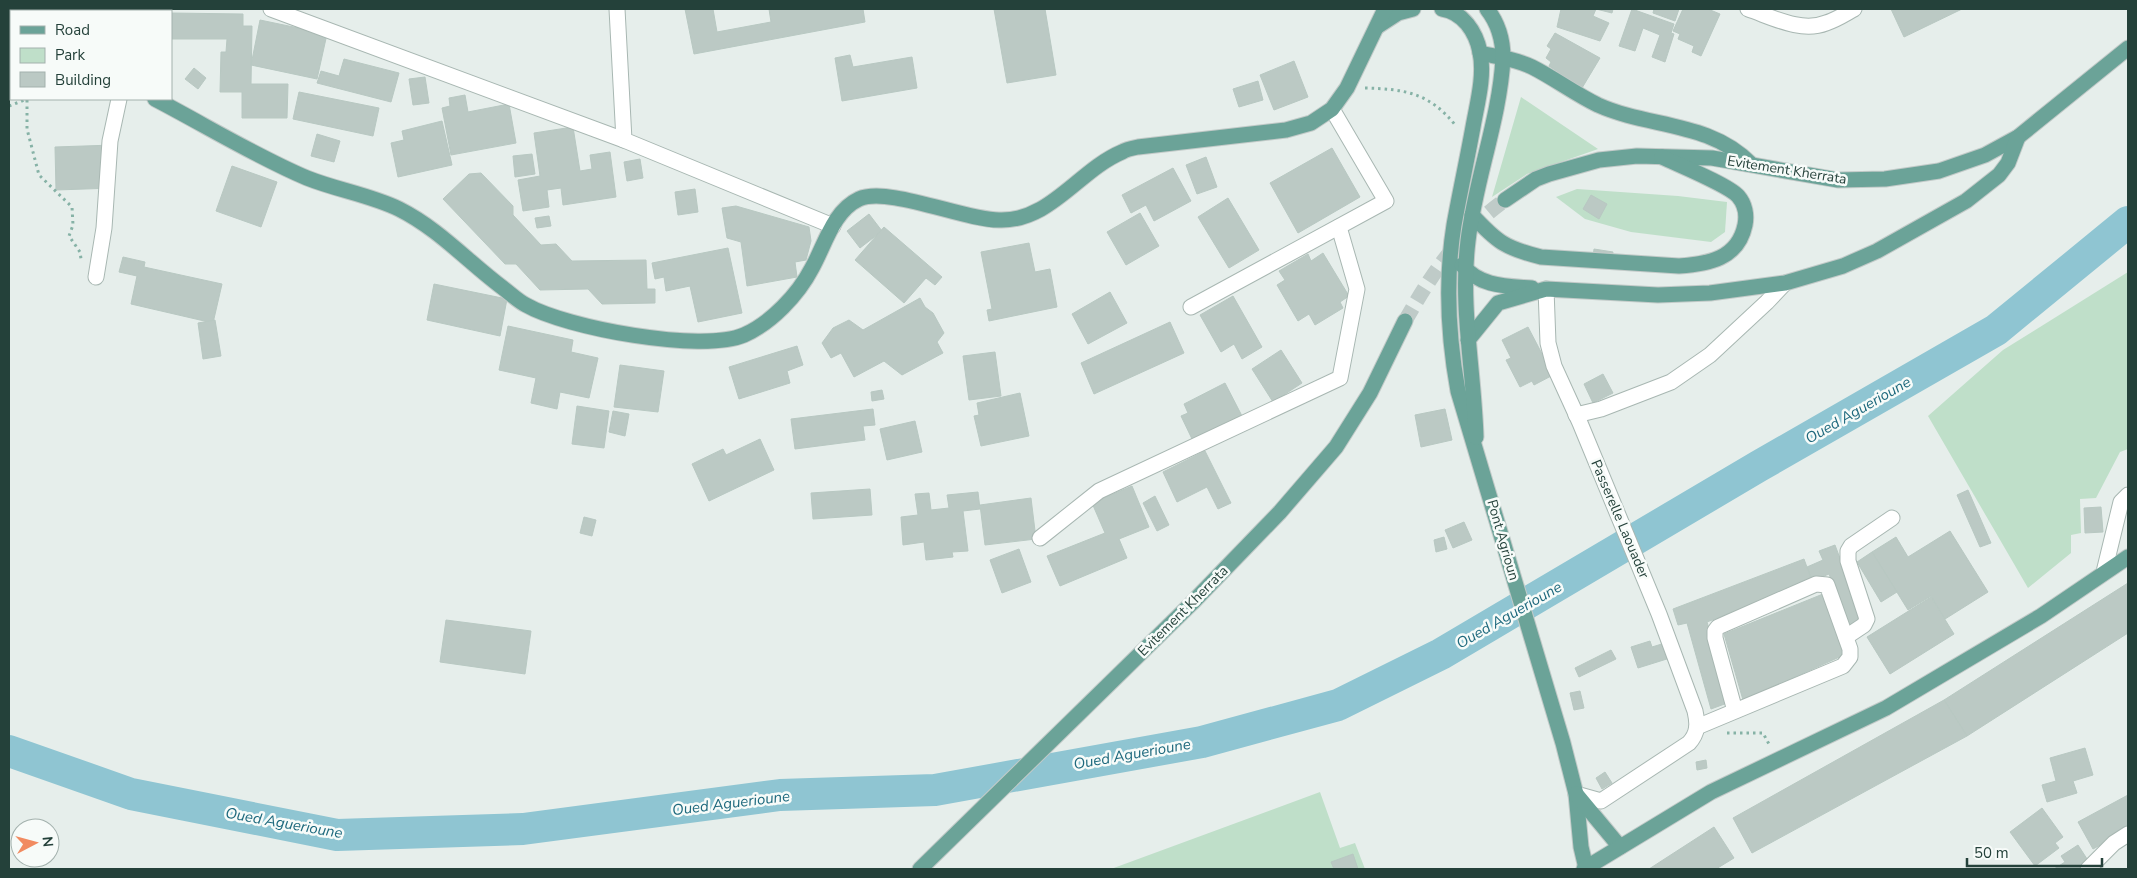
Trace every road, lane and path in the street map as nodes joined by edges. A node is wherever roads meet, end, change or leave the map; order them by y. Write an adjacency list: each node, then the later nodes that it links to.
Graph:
1 (271, 9): 21 (street)
2 (617, 9): 21 (street)
3 (1385, 9): 9 (main road)
4 (1412, 9): 9 (main road)
5 (1442, 9): 11 (main road)
6 (1488, 9): 12 (main road)
7 (1748, 9): 8 (street)
8 (1854, 9)
9 (1378, 26): 13 (main road)
10 (2128, 48): 20 (main road, Evitement Kherrata)
11 (1480, 53): 12 (main road); 22 (main road)
12 (1503, 58): 24 (main road); 26 (main road)
13 (1347, 88): 19 (main road); 22 (path)
14 (24, 100): 18 (path)
15 (27, 100): 30 (path)
16 (119, 100): 32 (street)
17 (157, 100): 27 (main road)
18 (9, 106)
19 (1332, 109): 27 (main road); 28 (street)
20 (2018, 137): 24 (main road, Evitement Kherrata); 33 (main road)
21 (624, 140): 27 (street)
22 (1470, 143): 29 (main road)
23 (1659, 156): 24 (main road, Evitement Kherrata); 25 (main road, Evitement Kherrata); 26 (main road)
24 (1751, 164)
25 (1505, 200)
26 (1472, 215): 31 (main road)
27 (833, 226)
28 (1339, 227): 35 (street); 43 (street)
29 (1451, 246): 31 (main road); 39 (main road)
30 (83, 264)
31 (1466, 270): 34 (main road); 37 (main road)
32 (96, 277)
33 (1785, 282): 34 (main road); 38 (street)
34 (1546, 290): 37 (main road); 38 (street, Passerelle Laouader)
35 (1191, 307)
36 (1405, 321): 54 (main road, Evitement Kherrata)
37 (1468, 340): 39 (main road)
38 (1578, 419): 48 (street, Passerelle Laouader)
39 (1477, 451): 51 (main road, Pont Agrioun)
40 (2128, 496): 41 (street)
41 (2122, 515): 45 (street)
42 (1892, 518): 46 (street)
43 (1040, 538)
44 (2128, 557): 45 (main road)
45 (2104, 572): 53 (main road)
46 (1846, 636): 47 (street); 47 (street)
47 (1736, 711): 48 (street)
48 (1698, 727): 51 (street)
49 (1726, 733): 50 (path)
50 (1763, 733)
51 (1576, 794): 53 (main road); 55 (main road, Pont Agrioun)
52 (2128, 834): 56 (street)
53 (1620, 847): 55 (main road)
54 (920, 869)
55 (1585, 869)
56 (2088, 869)

